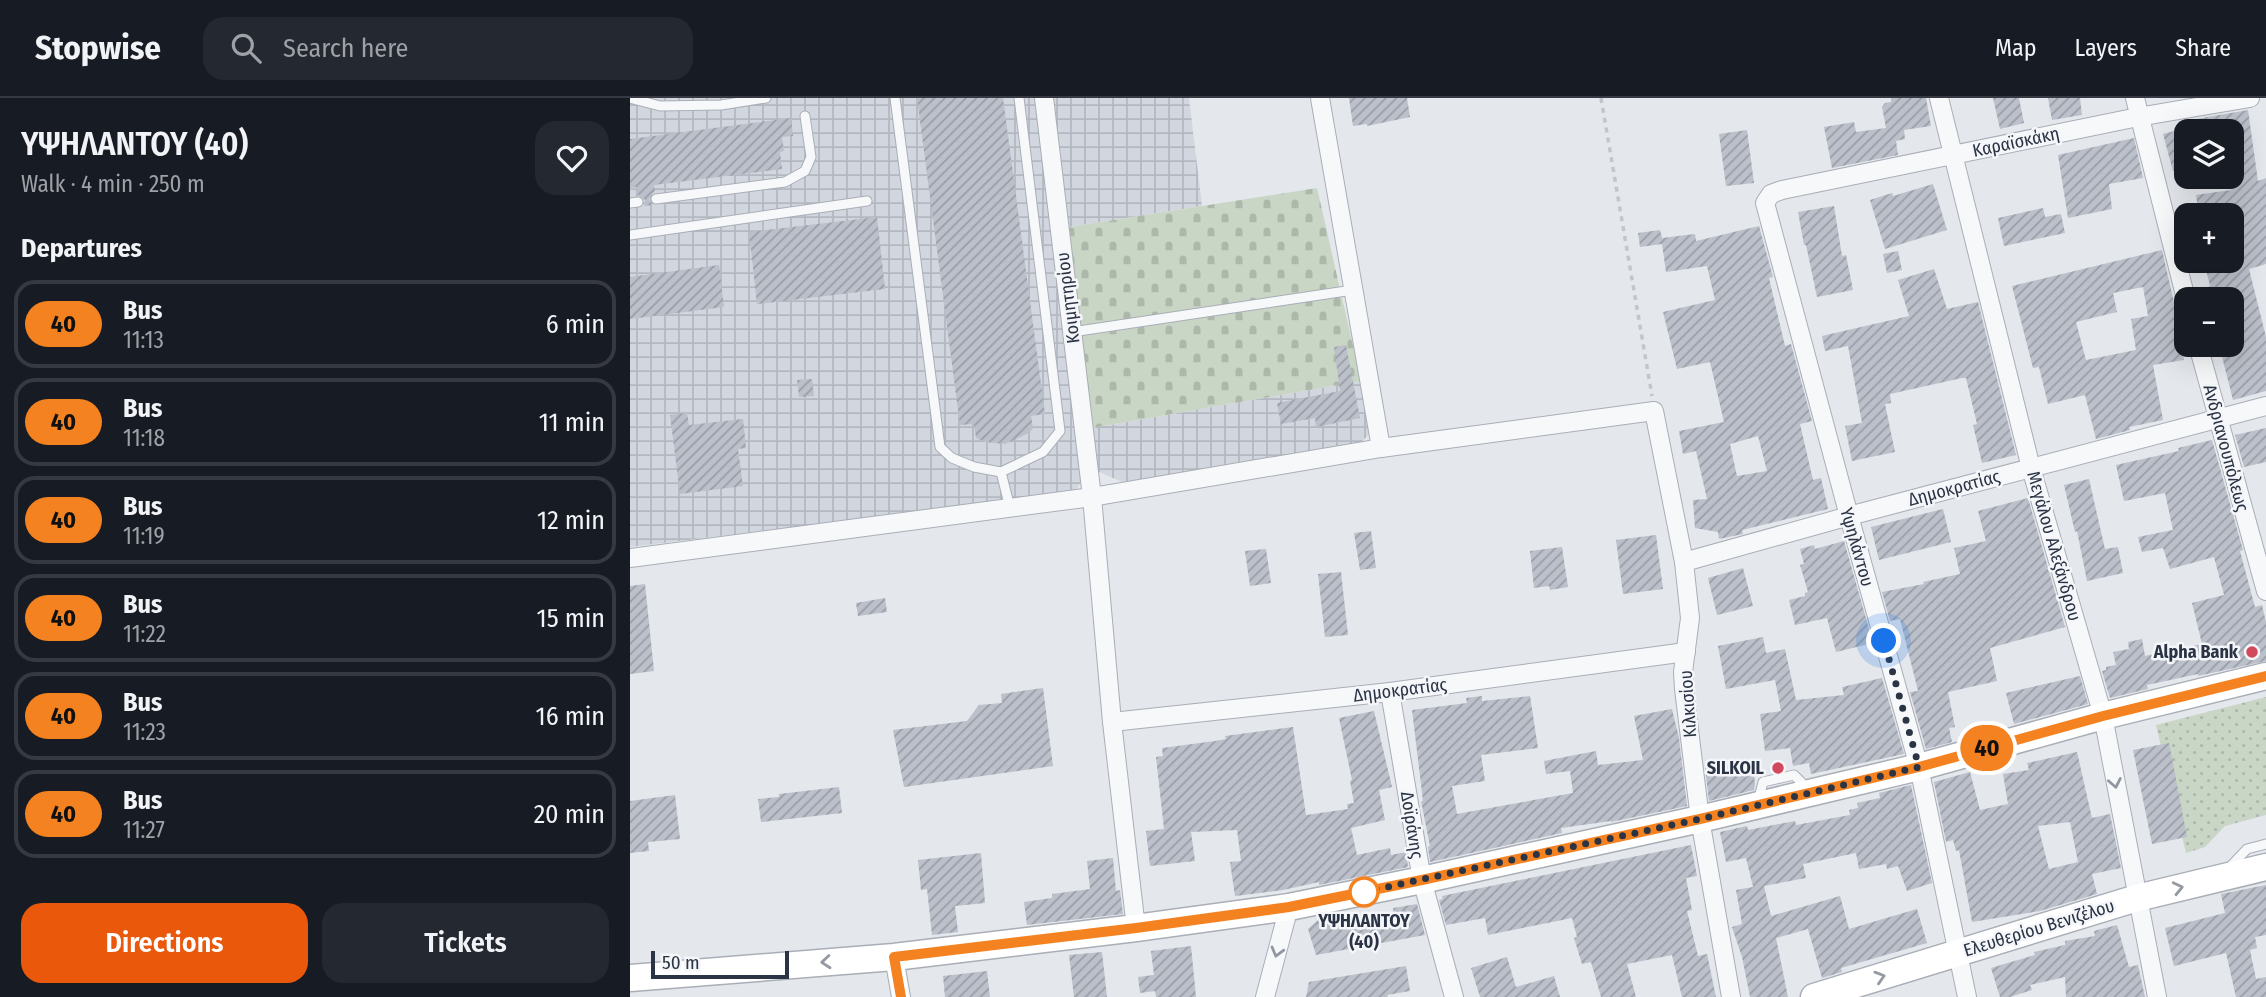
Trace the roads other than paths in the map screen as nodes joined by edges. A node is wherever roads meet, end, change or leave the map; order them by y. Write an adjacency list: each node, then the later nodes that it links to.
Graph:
1 (630, 98): 2 (lane)
2 (766, 98)
3 (895, 98): 25 (lane)
4 (1019, 98): 25 (lane)
5 (1044, 98): 19 (street, Κοιμητηρίου)
6 (1320, 98): 18 (street)
7 (1940, 98): 12 (street, Μεγάλου Αλεξάνδρου)
8 (2134, 98): 11 (street)
9 (2250, 98): 11 (street, Καραϊσκάκη)
10 (806, 116): 14 (lane)
11 (2138, 117): 12 (street, Καραϊσκάκη); 17 (street)
12 (1953, 156): 13 (street, Καραϊσκάκη); 24 (street, Μεγάλου Αλεξάνδρου)
13 (1783, 190): 28 (street, Υψηλάντου)
14 (656, 199)
15 (867, 201): 16 (lane)
16 (630, 235)
17 (2183, 287)
18 (1353, 290): 19 (lane); 23 (street)
19 (1072, 332): 26 (street, Κοιμητηρίου)
20 (2201, 357): 22 (street, Ανδριανουπόλεως)
21 (2266, 406): 22 (street, Δημοκρατίας)
22 (2217, 418): 24 (street, Δημοκρατίας); 31 (street, Ανδριανουπόλεως)
23 (1381, 448): 26 (street); 30 (street, Κιλκισίου)
24 (2031, 468): 28 (street, Δημοκρατίας); 35 (street, Μεγάλου Αλεξάνδρου)
25 (1001, 472): 27 (lane)
26 (1092, 497): 27 (street); 36 (street, Κοιμητηρίου)
27 (1010, 508): 29 (street)
28 (1849, 516): 30 (street, Δημοκρατίας); 37 (street, Υψηλάντου)
29 (630, 558)
30 (1684, 562): 32 (street, Κιλκισίου)
31 (2266, 591)
32 (1686, 652): 34 (street, Δημοκρατίας); 40 (street, Κιλκισίου)
33 (2266, 676): 35 (main road)
34 (1390, 692): 36 (street, Δημοκρατίας); 44 (street, Δοϊράνης)
35 (2103, 716): 37 (main road); 45 (street, Μεγάλου Αλεξάνδρου, one-way to 45)
36 (1112, 722): 47 (street, Κοιμητηρίου)
37 (1919, 767): 40 (main road); 48 (street, Υψηλάντου)
38 (1802, 783): 39 (lane)
39 (1760, 794)
40 (1700, 819): 44 (main road); 54 (street, Κιλκισίου)
41 (2266, 844): 43 (lane)
42 (2266, 867): 43 (main road, Ελευθερίου Βενιζέλου)
43 (2219, 878): 45 (main road, Ελευθερίου Βενιζέλου, one-way to 43)
44 (1422, 880): 46 (main road); 53 (street, Δοϊράνης)
45 (2137, 898): 48 (main road, Ελευθερίου Βενιζέλου); 57 (street, Μεγάλου Αλεξάνδρου)
46 (1289, 907): 47 (main road); 52 (street, one-way to 52)
47 (1136, 928): 49 (main road)
48 (1957, 954): 55 (main road, Ελευθερίου Βενιζέλου, one-way to 48); 56 (street, Υψηλάντου)
49 (894, 957): 50 (main road, one-way to 50); 51 (street)
50 (630, 978)
51 (901, 997)
52 (1265, 997)
53 (1454, 997)
54 (1731, 997)
55 (1814, 997)
56 (1967, 997)
57 (2157, 997)

